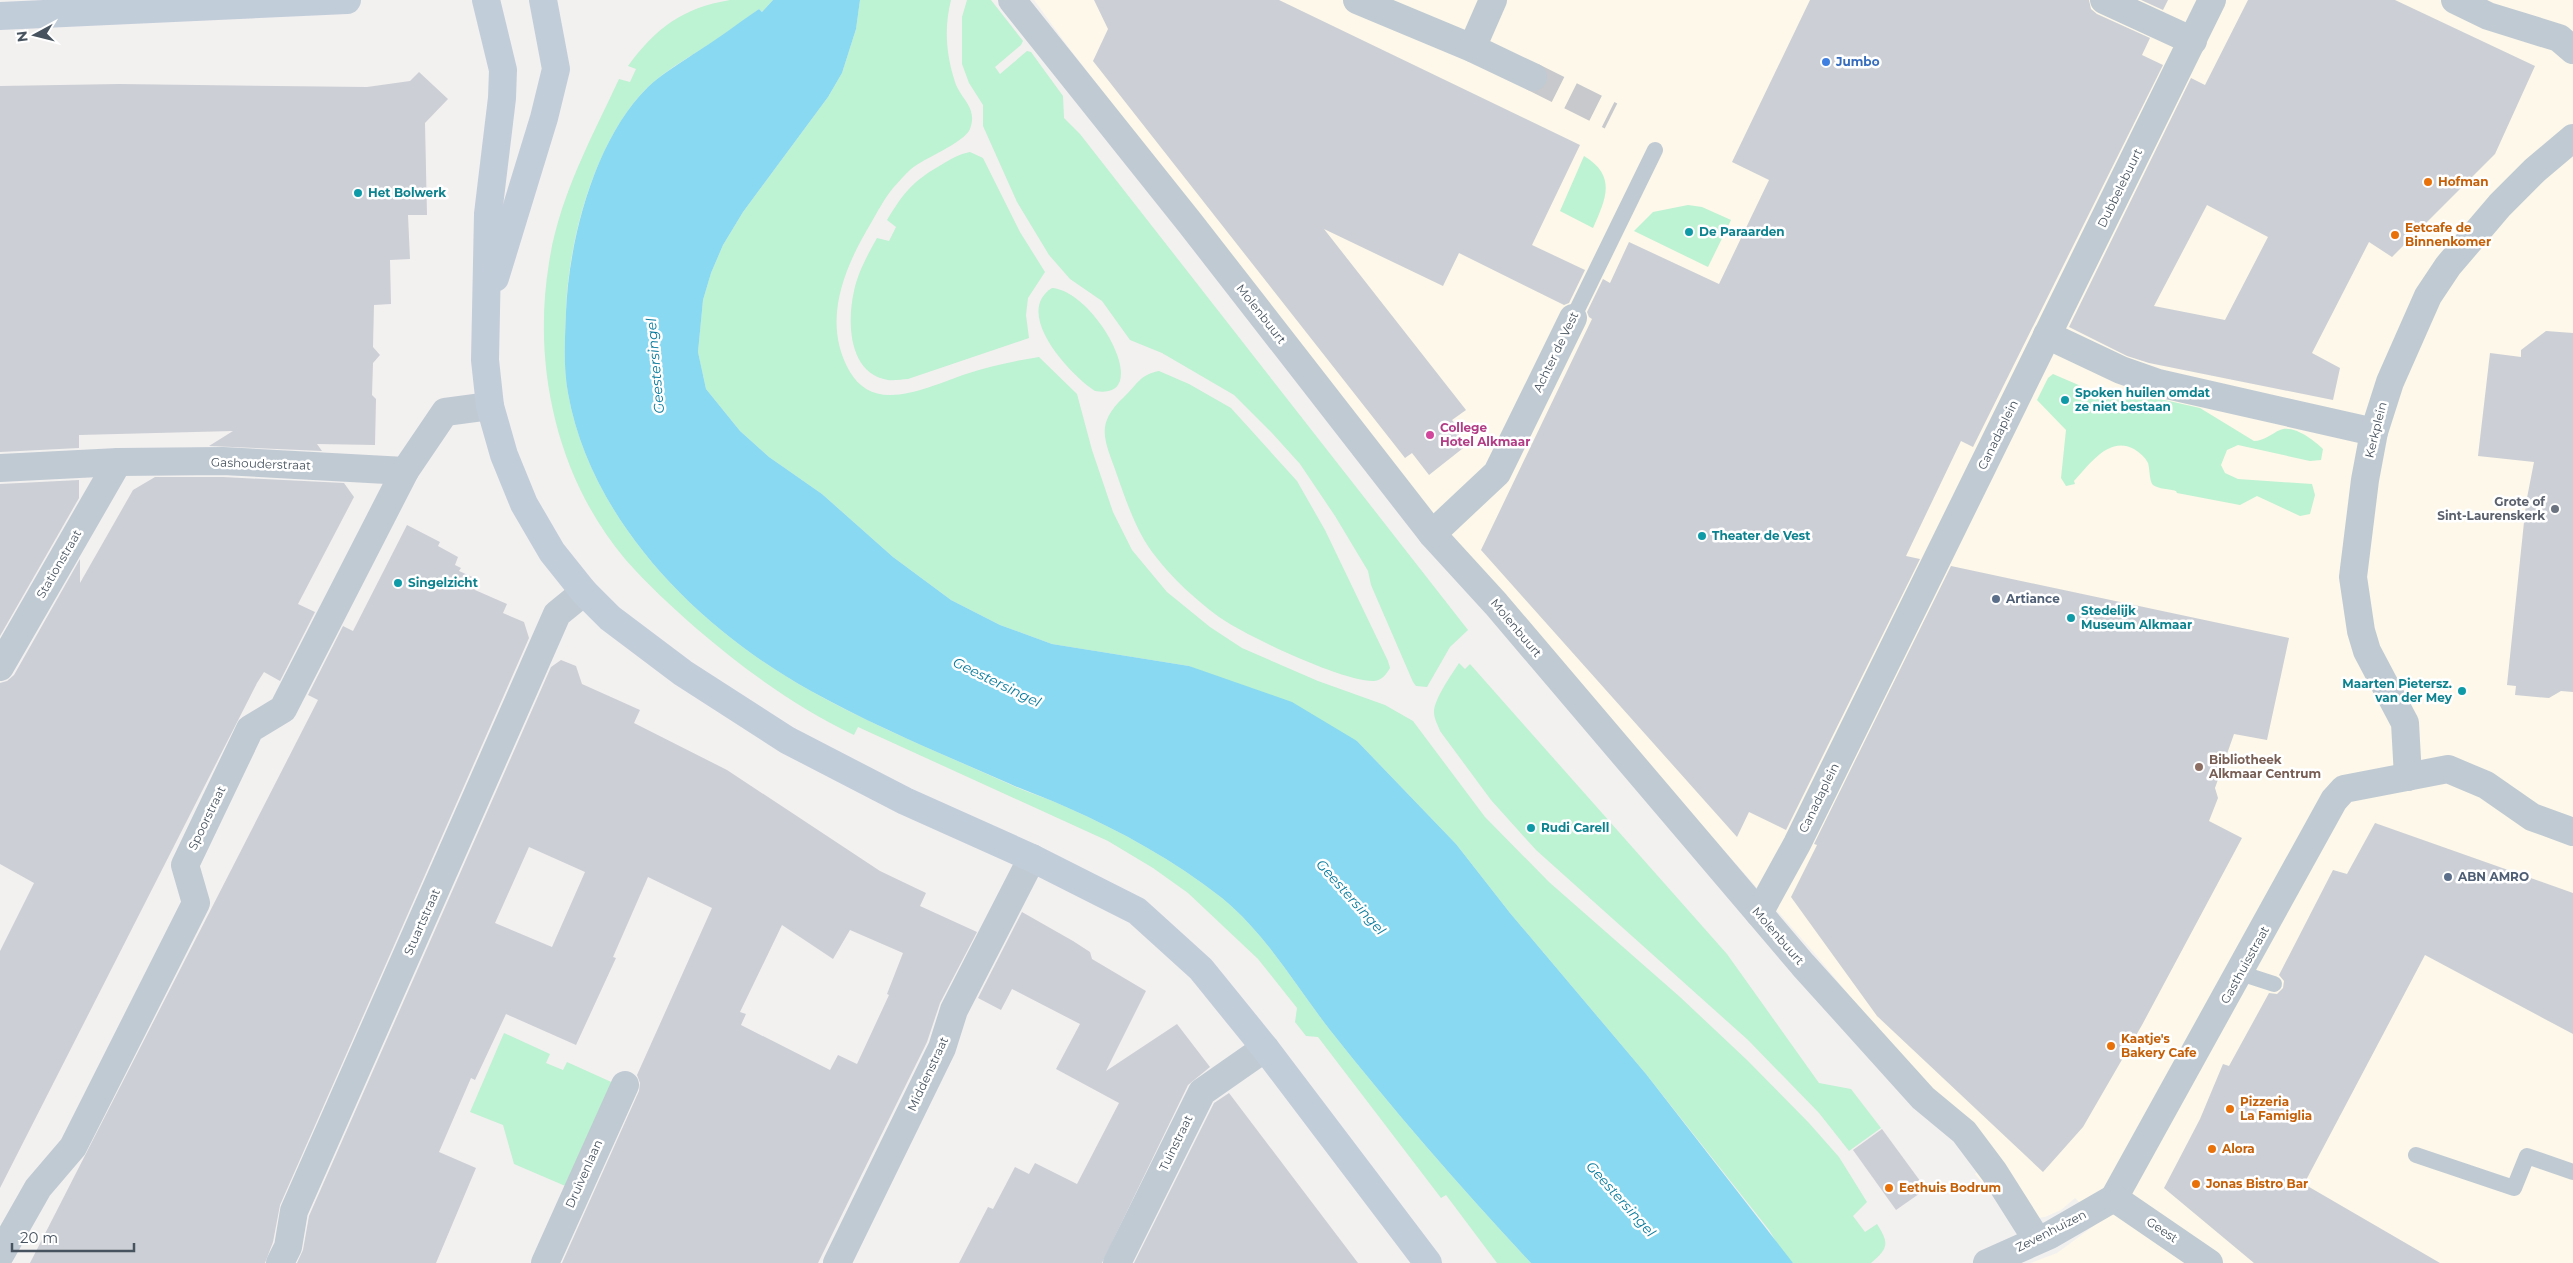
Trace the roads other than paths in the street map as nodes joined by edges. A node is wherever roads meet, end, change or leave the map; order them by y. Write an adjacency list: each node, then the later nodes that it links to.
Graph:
1 (347, 0): 10 (main road)
2 (486, 0): 18 (main road)
3 (544, 0): 18 (main road)
4 (1012, 0): 26 (street, Molenbuurt)
5 (1357, 0): 13 (street)
6 (1493, 0): 13 (street)
7 (2104, 0): 12 (street)
8 (2212, 0): 12 (street, Dubbelebuurt)
9 (2455, 0): 14 (street)
10 (27, 7): 11 (main road)
11 (0, 16)
12 (2193, 41): 20 (street, Dubbelebuurt)
13 (1472, 48): 15 (street)
14 (2573, 50)
15 (1534, 77)
16 (2573, 138): 22 (street, Kerkplein)
17 (1655, 150): 19 (lane, Achter de Vest)
18 (485, 311): 21 (main road)
19 (1573, 318): 26 (street, Achter de Vest)
20 (2047, 335): 22 (street); 32 (street, Canadaplein)
21 (490, 406): 25 (street); 27 (main road)
22 (2374, 432): 29 (street, Kerkplein)
23 (118, 462): 24 (street, Gashouderstraat); 25 (street, Gashouderstraat); 28 (street, Stationstraat)
24 (0, 468)
25 (405, 471): 41 (street, Spoorstraat)
26 (1432, 534): 32 (street, Molenbuurt)
27 (584, 592): 31 (main road); 42 (street, Stuartstraat)
28 (0, 667)
29 (2408, 777): 30 (street, Gasthuisstraat); 33 (street, Gasthuisstraat)
30 (2573, 832)
31 (1032, 858): 35 (main road); 44 (street, Middenstraat)
32 (1759, 914): 40 (street, Molenbuurt)
33 (2240, 973): 34 (lane); 39 (street, Gasthuisstraat)
34 (2274, 984)
35 (1265, 1048): 45 (street, Tuinstraat); 46 (main road)
36 (624, 1085): 43 (street, Druivenlaan)
37 (2416, 1155): 38 (lane)
38 (2573, 1172)
39 (2114, 1198): 40 (street, Zevenhuizen); 48 (street, Geest)
40 (2037, 1240): 47 (street, Zevenhuizen)
41 (0, 1254)
42 (280, 1263)
43 (545, 1263)
44 (837, 1263)
45 (1117, 1263)
46 (1428, 1263)
47 (1987, 1263)
48 (2209, 1263)

